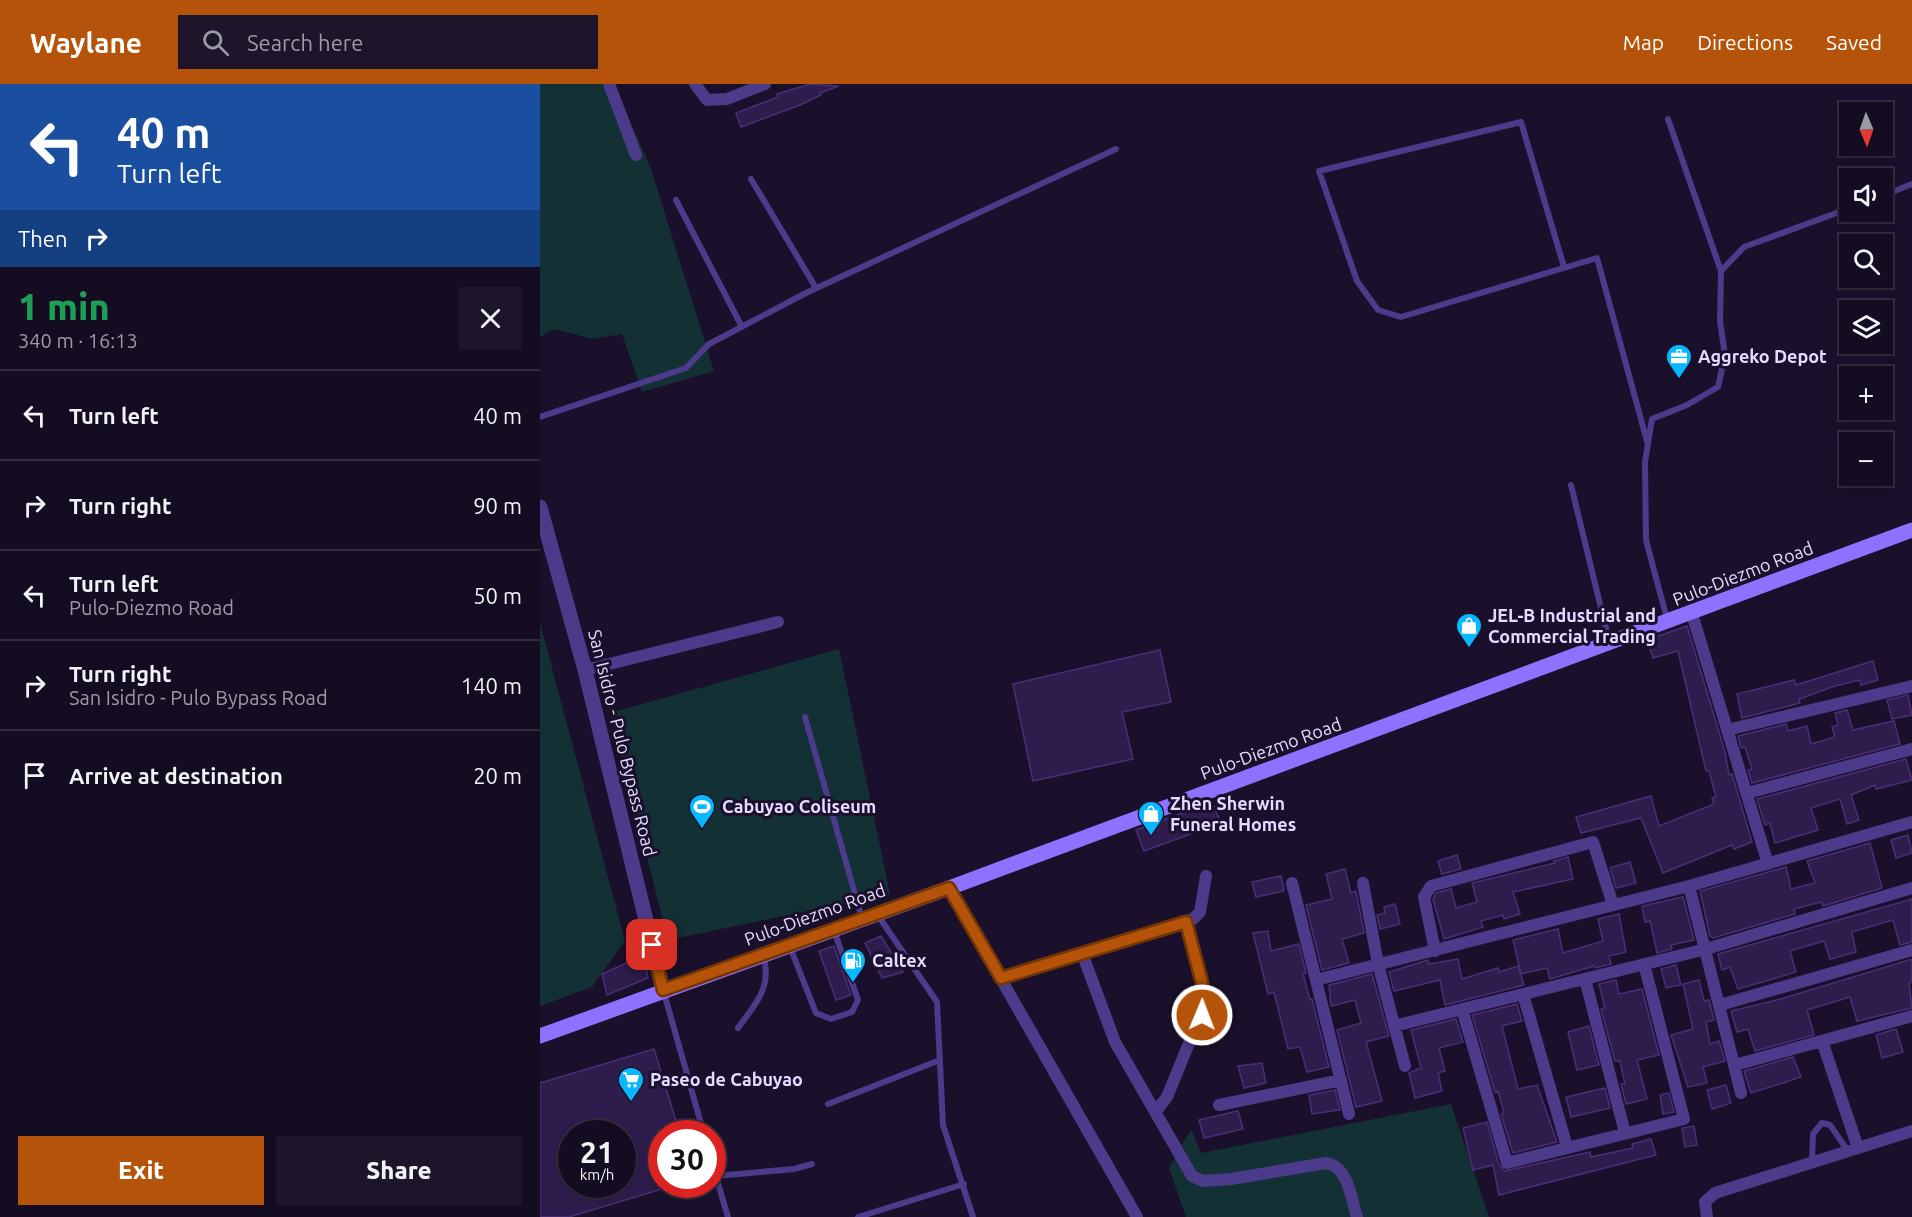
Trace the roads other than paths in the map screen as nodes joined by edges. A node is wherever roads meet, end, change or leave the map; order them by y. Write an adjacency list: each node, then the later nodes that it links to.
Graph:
1 (609, 84): 6 (street)
2 (695, 84): 3 (street)
3 (765, 84)
4 (1668, 120): 13 (lane)
5 (1116, 149): 14 (lane)
6 (636, 155)
7 (751, 179): 14 (lane)
8 (1912, 184): 9 (lane)
9 (1893, 192)
10 (676, 200): 15 (lane)
11 (1839, 212): 13 (lane)
12 (1564, 267): 12 (lane); 17 (lane)
13 (1721, 271): 17 (lane)
14 (816, 288): 15 (lane)
15 (742, 327): 16 (lane)
16 (540, 417)
17 (1648, 445): 23 (lane)
18 (1571, 485): 24 (lane)
19 (540, 507): 25 (street, San Isidro - Pulo Bypass Road)
20 (1912, 530): 21 (main road, Pulo-Diezmo Road)
21 (1692, 614): 23 (main road, Pulo-Diezmo Road); 28 (street)
22 (778, 622): 25 (street)
23 (1668, 623): 24 (main road, Pulo-Diezmo Road)
24 (1610, 645): 37 (main road, Pulo-Diezmo Road)
25 (585, 669): 54 (street, San Isidro - Pulo Bypass Road)
26 (1912, 686): 28 (street)
27 (805, 717): 40 (lane)
28 (1727, 730): 30 (street)
29 (1912, 749): 30 (street)
30 (1747, 793): 32 (street)
31 (1912, 822): 32 (street)
32 (1768, 864): 36 (street)
33 (1206, 876): 41 (street)
34 (1363, 883): 49 (street)
35 (1292, 884): 53 (street)
36 (1689, 886): 39 (street); 44 (street)
37 (949, 888): 40 (main road, Pulo-Diezmo Road); 51 (street)
38 (1912, 888): 44 (street)
39 (1613, 904): 45 (street); 45 (street)
40 (869, 916): 42 (main road, Pulo-Diezmo Road); 63 (lane)
41 (1186, 922): 47 (street); 70 (street)
42 (834, 929): 43 (main road, Pulo-Diezmo Road); 43 (lane)
43 (789, 945): 48 (main road, Pulo-Diezmo Road)
44 (1706, 949): 50 (street); 56 (street)
45 (1435, 951): 49 (street)
46 (1912, 951): 56 (street)
47 (1082, 953): 51 (street); 70 (street)
48 (763, 954): 54 (main road, Pulo-Diezmo Road); 60 (lane)
49 (1378, 964): 53 (street); 59 (street)
50 (1644, 964): 52 (street); 74 (street)
51 (1001, 978): 85 (street)
52 (1585, 979): 55 (street); 74 (street)
53 (1316, 980): 66 (street)
54 (663, 990): 61 (main road, Pulo-Diezmo Road); 72 (lane)
55 (1522, 994): 57 (street); 75 (street)
56 (1720, 1005): 64 (street)
57 (1462, 1009): 59 (street); 75 (street)
58 (1912, 1016): 62 (street)
59 (1394, 1026): 65 (street)
60 (738, 1028)
61 (540, 1036)
62 (1822, 1041): 64 (street); 76 (street)
63 (940, 1060): 68 (lane); 80 (lane)
64 (1735, 1065): 67 (street)
65 (1405, 1066)
66 (1341, 1080): 69 (street); 71 (street)
67 (1742, 1093)
68 (828, 1104)
69 (1220, 1105)
70 (1156, 1111): 86 (street)
71 (1349, 1114)
72 (700, 1120)
73 (1912, 1131): 76 (street)
74 (1625, 1133): 75 (street)
75 (1567, 1147)
76 (1853, 1150): 77 (street); 77 (lane)
77 (1812, 1163): 87 (street)
78 (812, 1164): 79 (lane)
79 (726, 1175)
80 (964, 1184): 83 (lane); 84 (lane)
81 (722, 1198): 82 (lane)
82 (728, 1217)
83 (858, 1217)
84 (973, 1217)
85 (1137, 1217)
86 (1357, 1217)
87 (1707, 1217)

